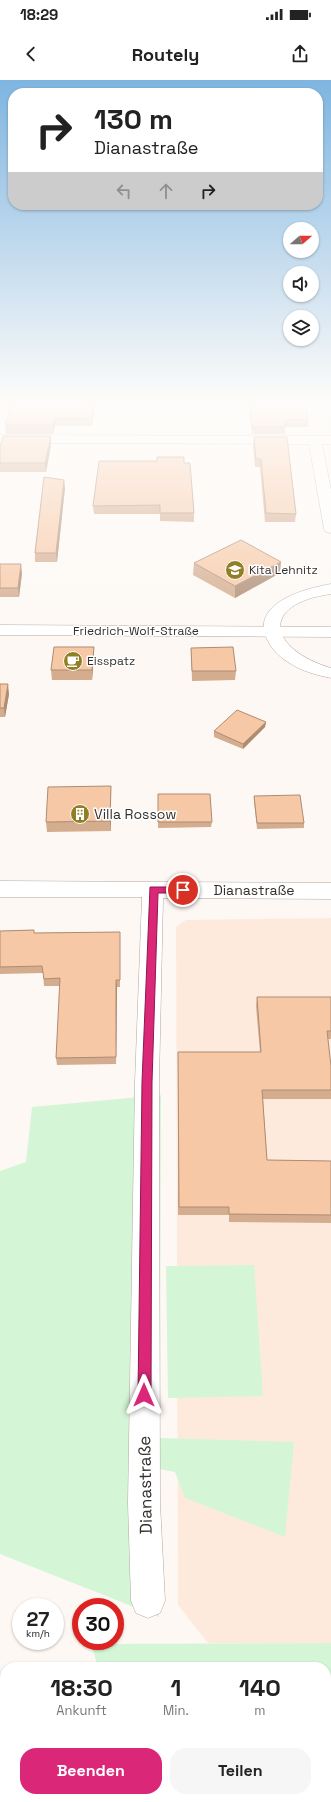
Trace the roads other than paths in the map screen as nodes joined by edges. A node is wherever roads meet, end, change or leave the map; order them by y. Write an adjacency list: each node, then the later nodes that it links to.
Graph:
1 (323, 484): 2 (street)
2 (331, 529)
3 (331, 589): 5 (street)
4 (0, 630): 5 (street, Friedrich-Wolf-Straße)
5 (273, 632): 6 (street, Friedrich-Wolf-Straße); 7 (street)
6 (331, 632)
7 (331, 673)
8 (0, 889): 9 (street, Dianastraße)
9 (153, 890): 10 (street, Dianastraße); 11 (street, Dianastraße)
10 (331, 891)
11 (148, 1601)

